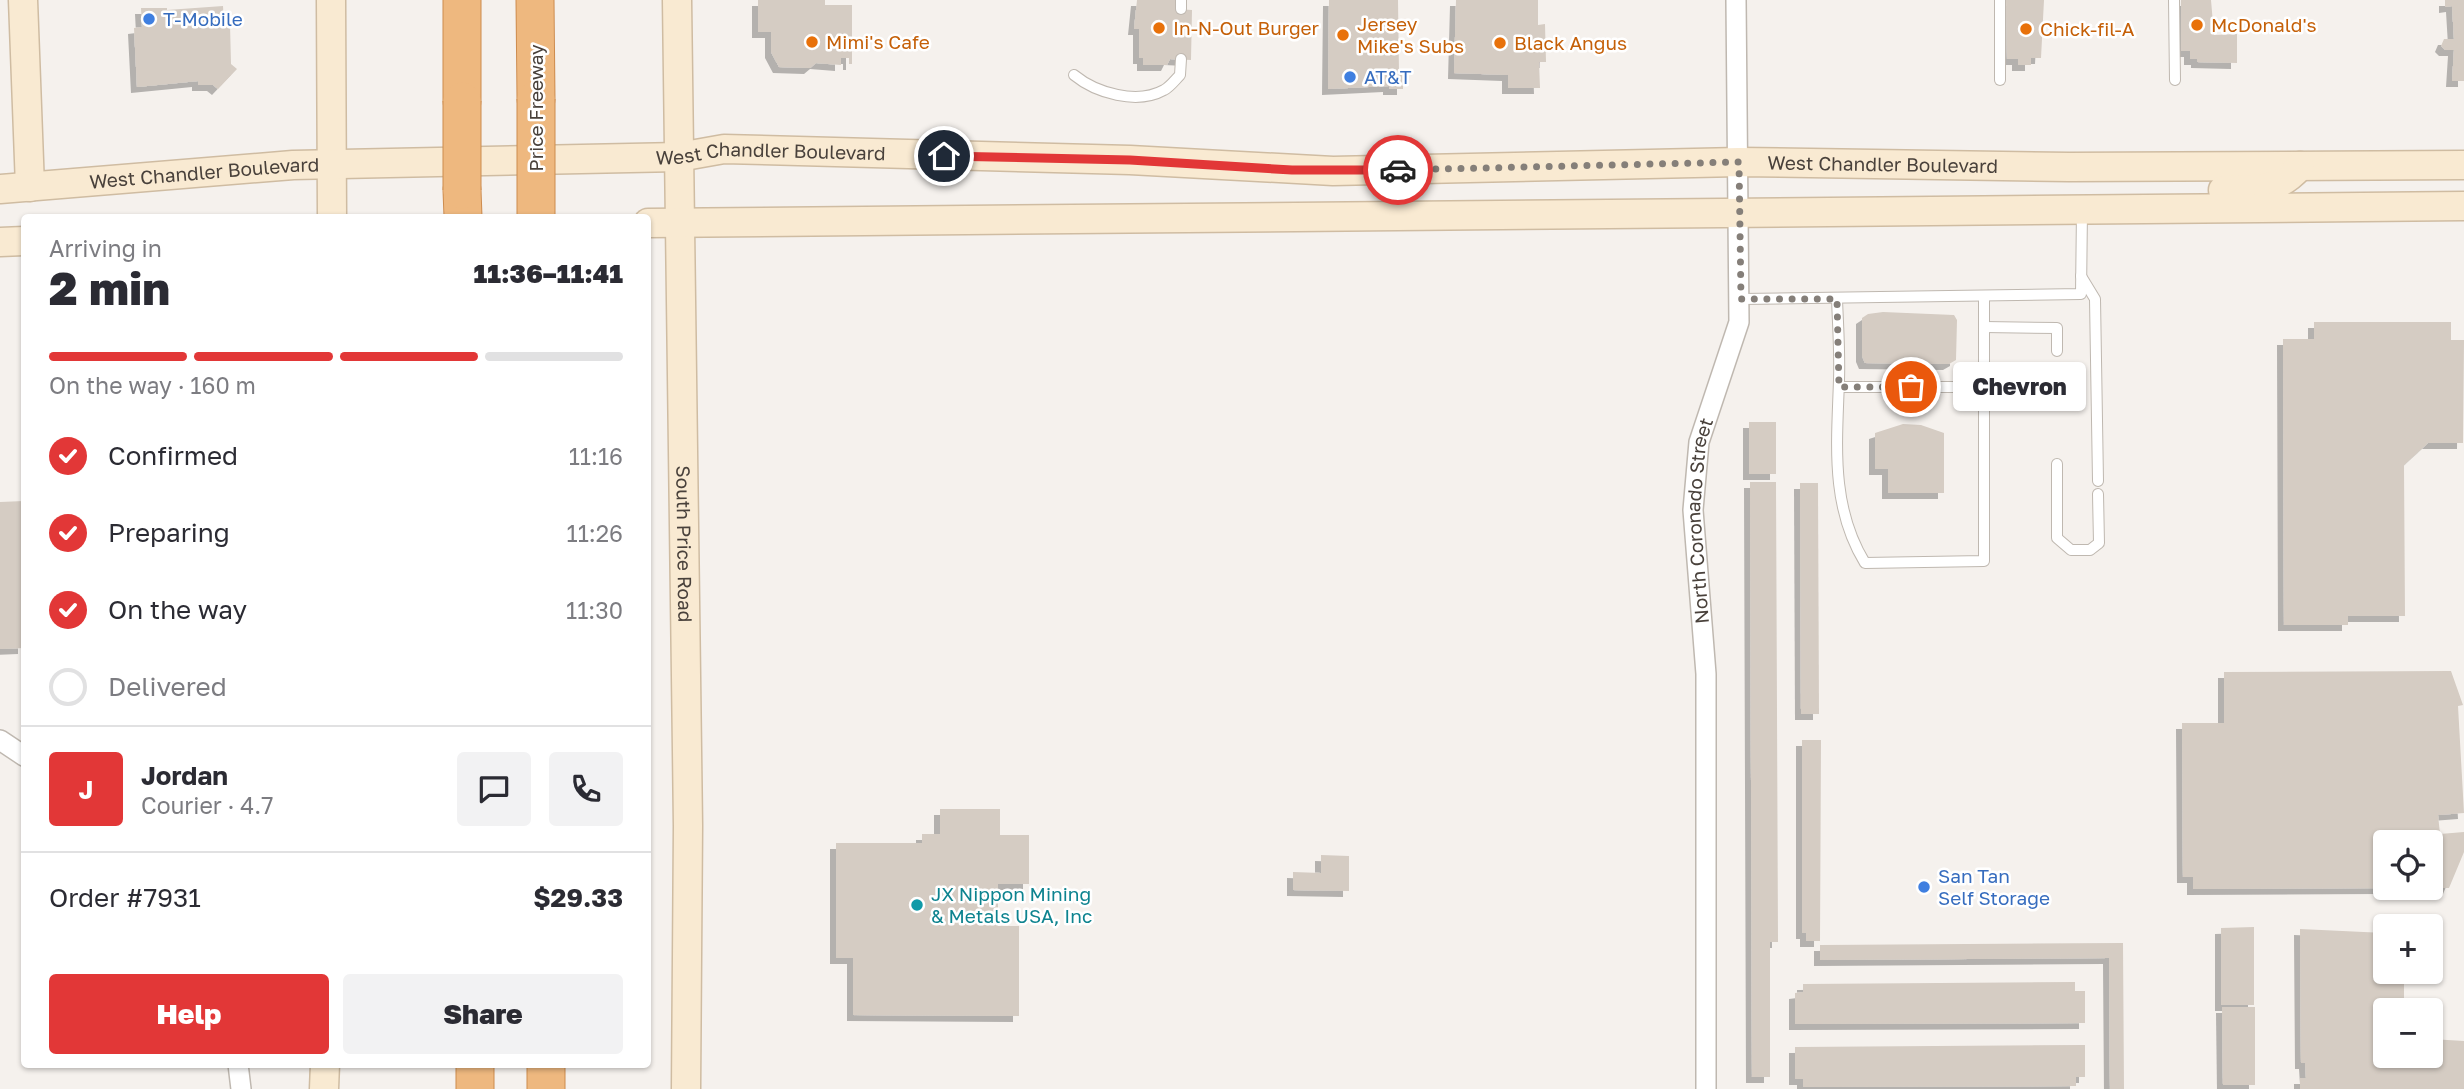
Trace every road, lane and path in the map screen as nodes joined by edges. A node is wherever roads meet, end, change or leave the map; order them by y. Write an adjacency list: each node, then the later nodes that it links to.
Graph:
1 (23, 0): 18 (main road)
2 (331, 0): 15 (main road)
3 (462, 0): 25 (highway, bridge)
4 (535, 0): 26 (highway, Price Freeway, bridge)
5 (677, 0): 13 (main road, South Price Road)
6 (1736, 0): 14 (street, North Coronado Street)
7 (2000, 0): 11 (lane)
8 (2174, 0): 12 (lane)
9 (1181, 59): 10 (lane)
10 (1074, 75)
11 (2000, 80)
12 (2175, 80)
13 (679, 157): 14 (main road, West Chandler Boulevard); 15 (main road, West Chandler Boulevard); 27 (main road, South Price Road)
14 (1739, 162): 17 (main road, West Chandler Boulevard); 23 (street, North Coronado Street)
15 (332, 164): 18 (main road, West Chandler Boulevard); 24 (main road)
16 (2464, 165): 17 (main road, West Chandler Boulevard)
17 (2300, 166): 21 (main road)
18 (30, 187): 19 (main road, West Chandler Boulevard)
19 (0, 189)
20 (2464, 206): 21 (main road)
21 (2149, 208): 22 (main road)
22 (2082, 209): 23 (main road); 31 (lane)
23 (1740, 212): 27 (main road); 33 (street, North Coronado Street)
24 (332, 214)
25 (463, 214)
26 (536, 214)
27 (680, 222): 28 (main road); 52 (main road, South Price Road)
28 (651, 223)
29 (21, 241): 30 (main road)
30 (0, 242)
31 (2081, 275): 32 (lane); 40 (lane)
32 (1984, 298): 34 (lane); 35 (lane)
33 (1741, 299): 34 (lane); 53 (street, North Coronado Street)
34 (1837, 299): 37 (lane)
35 (1983, 327): 36 (lane); 38 (lane)
36 (2057, 351)
37 (1839, 387): 38 (lane); 38 (lane)
38 (1983, 387)
39 (2057, 464): 41 (lane)
40 (2098, 481)
41 (2098, 494)
42 (0, 740): 43 (street)
43 (21, 754)
44 (238, 1068): 48 (street)
45 (325, 1068): 49 (main road)
46 (475, 1068): 50 (highway)
47 (546, 1068): 51 (highway)
48 (241, 1089)
49 (324, 1089)
50 (475, 1089)
51 (546, 1089)
52 (686, 1089)
53 (1706, 1089)

